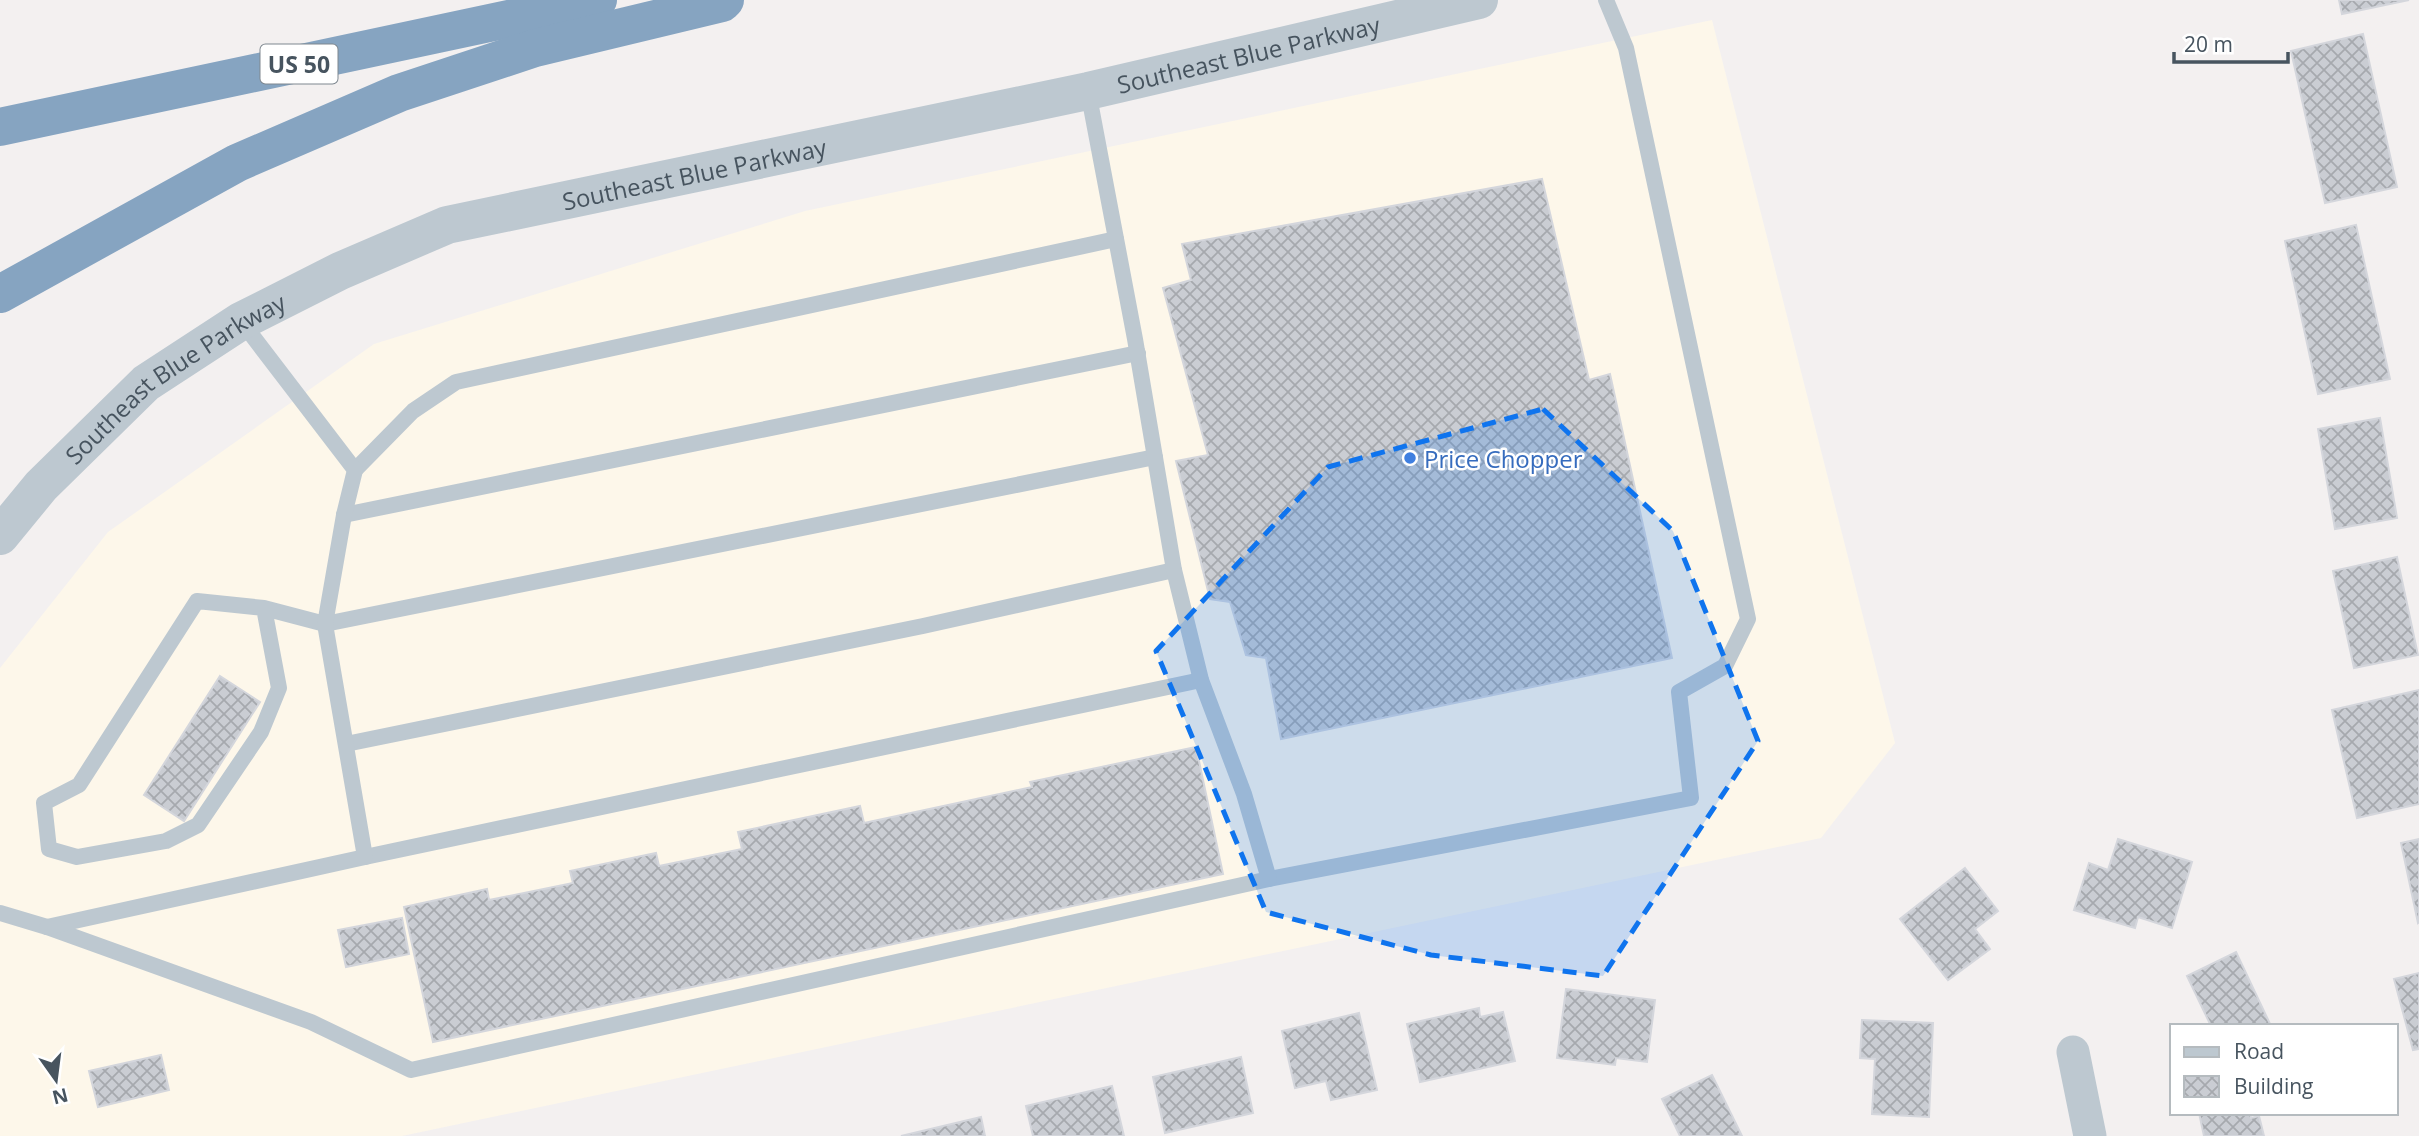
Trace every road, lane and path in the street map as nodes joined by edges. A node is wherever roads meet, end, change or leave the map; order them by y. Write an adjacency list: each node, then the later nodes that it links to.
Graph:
1 (598, 0): 6 (highway, US 50)
2 (725, 0): 8 (highway)
3 (1479, 0): 5 (street, Southeast Blue Parkway)
4 (1606, 0): 21 (lane)
5 (1088, 92): 7 (lane); 9 (street, Southeast Blue Parkway)
6 (0, 127)
7 (1116, 239): 10 (lane); 12 (lane)
8 (0, 294)
9 (241, 321): 12 (lane); 14 (street, Southeast Blue Parkway)
10 (1138, 353): 11 (lane); 13 (lane)
11 (1155, 457): 15 (lane); 17 (lane)
12 (355, 470): 13 (lane)
13 (344, 515): 17 (lane)
14 (0, 536)
15 (1174, 570): 18 (lane); 19 (lane)
16 (264, 608): 16 (lane); 17 (lane)
17 (326, 624): 19 (lane)
18 (1201, 680): 20 (lane); 21 (lane)
19 (346, 744): 20 (lane)
20 (365, 857): 23 (lane)
21 (1269, 879): 23 (lane)
22 (0, 913): 23 (lane)
23 (47, 927)
24 (2073, 1052): 25 (street)
25 (2090, 1136)

